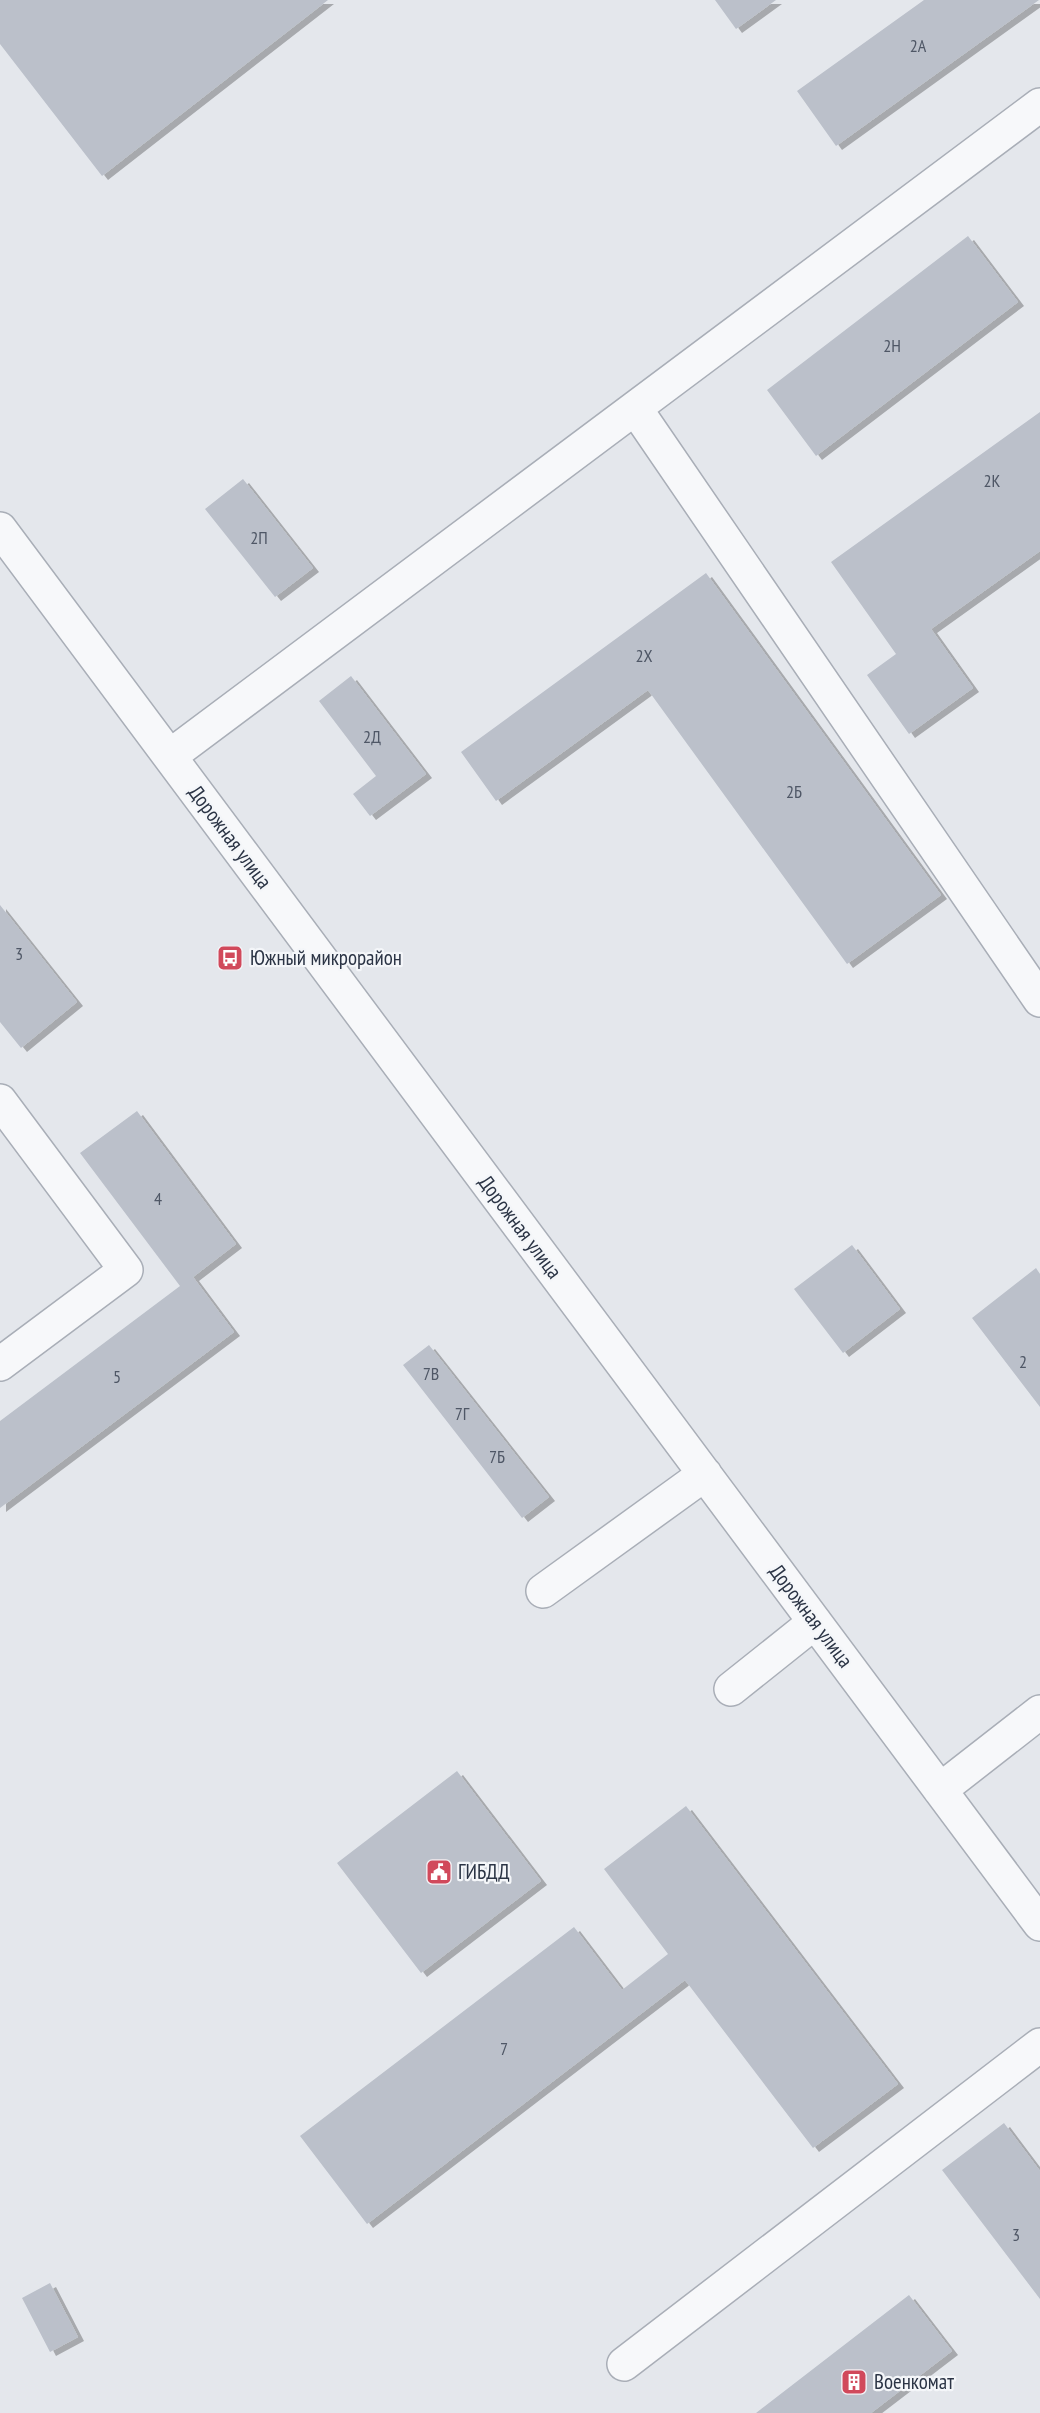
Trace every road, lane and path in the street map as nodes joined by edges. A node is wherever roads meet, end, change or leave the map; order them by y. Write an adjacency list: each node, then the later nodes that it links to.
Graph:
1 (1040, 105): 2 (street)
2 (635, 408): 4 (street); 5 (street)
3 (0, 529): 4 (street, Дорожная улица)
4 (170, 756): 8 (street, Дорожная улица)
5 (1040, 1000)
6 (0, 1101): 7 (street)
7 (0, 1364)
8 (705, 1474): 9 (street); 10 (street, Дорожная улица)
9 (543, 1591)
10 (815, 1622): 11 (street); 13 (street, Дорожная улица)
11 (731, 1689)
12 (1040, 1712): 13 (street)
13 (940, 1790): 14 (street, Дорожная улица)
14 (1040, 1924)
15 (1040, 2045): 16 (street)
16 (624, 2364)

